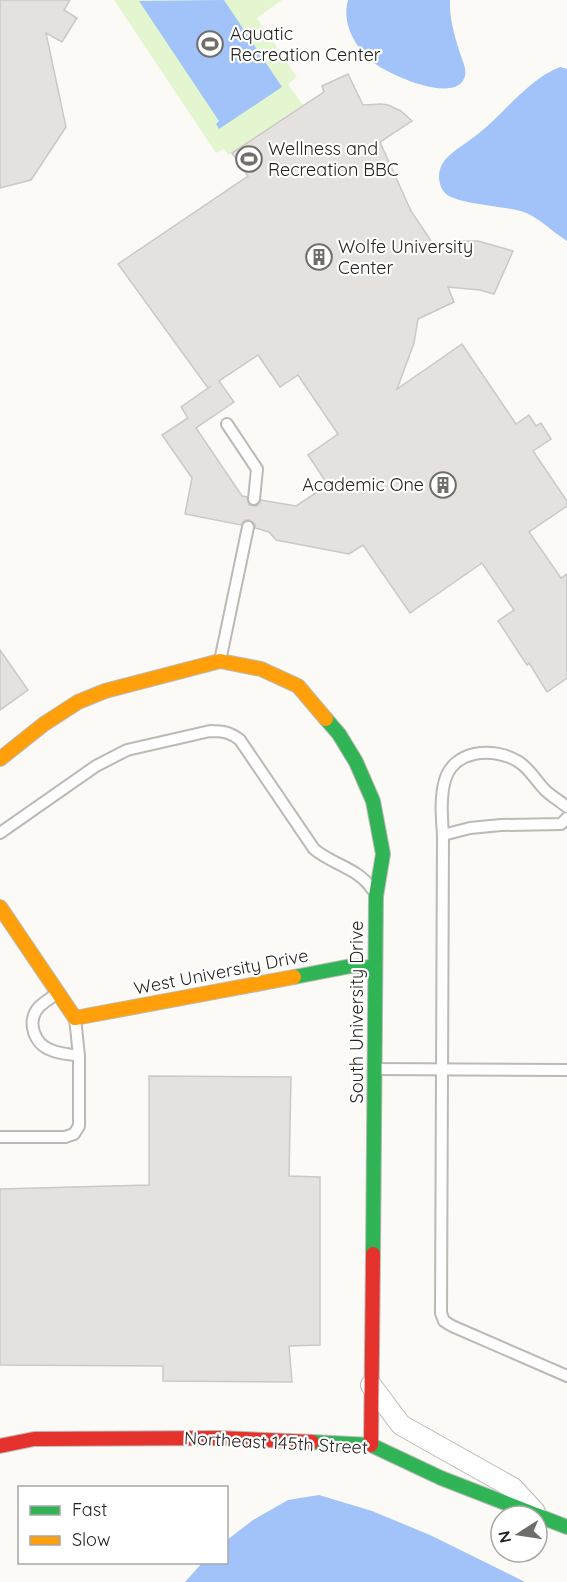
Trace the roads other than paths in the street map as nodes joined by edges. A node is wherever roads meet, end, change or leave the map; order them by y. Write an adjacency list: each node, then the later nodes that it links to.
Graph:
1 (227, 424): 2 (lane)
2 (254, 499)
3 (248, 527): 4 (lane)
4 (220, 661): 5 (street); 10 (street, South University Drive)
5 (0, 759)
6 (567, 807): 9 (lane)
7 (567, 818): 9 (lane)
8 (0, 833): 10 (lane)
9 (443, 836): 17 (lane)
10 (376, 896): 12 (street, South University Drive)
11 (0, 908): 13 (street)
12 (375, 968): 14 (street, West University Drive); 16 (street, South University Drive)
13 (59, 993): 14 (street); 15 (lane)
14 (75, 1018): 15 (lane)
15 (79, 1056): 19 (lane)
16 (375, 1068): 17 (lane); 21 (street, South University Drive)
17 (443, 1070): 18 (lane); 20 (lane)
18 (567, 1070)
19 (0, 1137)
20 (567, 1376)
21 (371, 1385): 22 (street, South University Drive); 25 (street, Northeast 145th Street)
22 (371, 1445): 23 (street, Northeast 145th Street); 24 (street, Northeast 145th Street)
23 (0, 1446)
24 (507, 1504)
25 (527, 1504)
26 (549, 1520): 27 (street, Northeast 145th Street)
27 (567, 1527)

